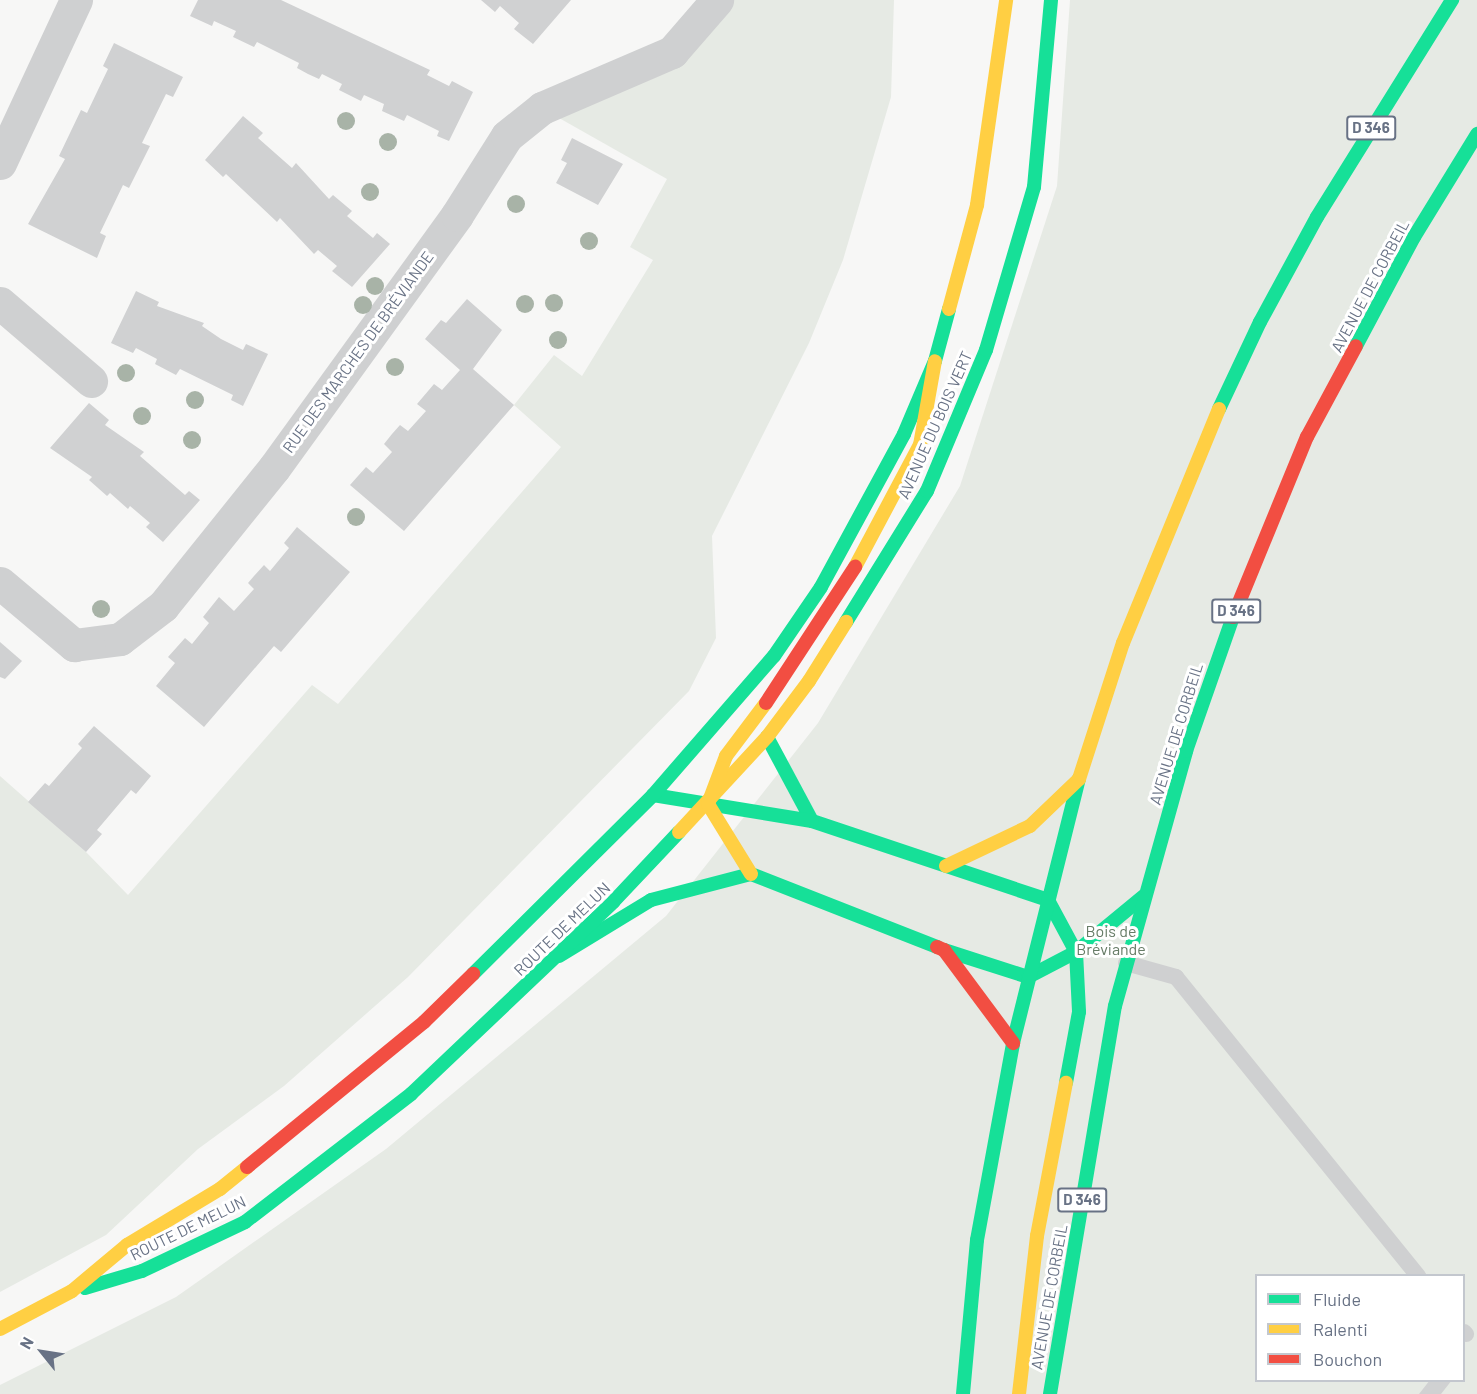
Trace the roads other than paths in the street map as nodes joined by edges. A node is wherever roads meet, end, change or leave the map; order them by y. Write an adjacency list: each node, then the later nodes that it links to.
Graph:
1 (717, 0): 11 (street, RUE DES MARCHES DE BRÉVIANDE)
2 (1051, 0): 12 (main road, AVENUE DU BOIS VERT)
3 (1452, 0): 14 (main road, D 346)
4 (67, 3): 7 (street)
5 (1004, 4): 9 (main road, AVENUE DU BOIS VERT)
6 (1477, 134): 20 (main road, AVENUE DE CORBEIL / D 346)
7 (0, 163)
8 (0, 303): 10 (street)
9 (935, 361): 13 (main road, AVENUE DU BOIS VERT); 16 (main road)
10 (91, 381)
11 (0, 583)
12 (768, 736): 16 (main road, AVENUE DU BOIS VERT); 17 (main road)
13 (672, 774): 15 (main road, ROUTE DE MELUN)
14 (1078, 779): 18 (main road); 21 (main road, D 346)
15 (653, 795): 16 (main road); 29 (main road, ROUTE DE MELUN)
16 (708, 804): 17 (main road); 19 (main road); 24 (main road, ROUTE DE MELUN)
17 (812, 821): 18 (main road)
18 (946, 866): 21 (main road)
19 (751, 874): 22 (main road); 24 (main road)
20 (1144, 897): 23 (main road); 25 (main road, AVENUE DE CORBEIL / D 346)
21 (1048, 900): 23 (main road); 26 (main road, D 346)
22 (944, 950): 26 (main road); 27 (main road)
23 (1076, 952): 26 (main road); 32 (main road)
24 (559, 956): 29 (main road, ROUTE DE MELUN)
25 (1126, 963): 28 (lane); 33 (main road, AVENUE DE CORBEIL / D 346)
26 (1028, 977): 27 (main road, D 346)
27 (1012, 1043): 31 (main road, D 346)
28 (1417, 1274)
29 (72, 1292): 30 (main road)
30 (0, 1329)
31 (963, 1394)
32 (1019, 1394)
33 (1050, 1394)

